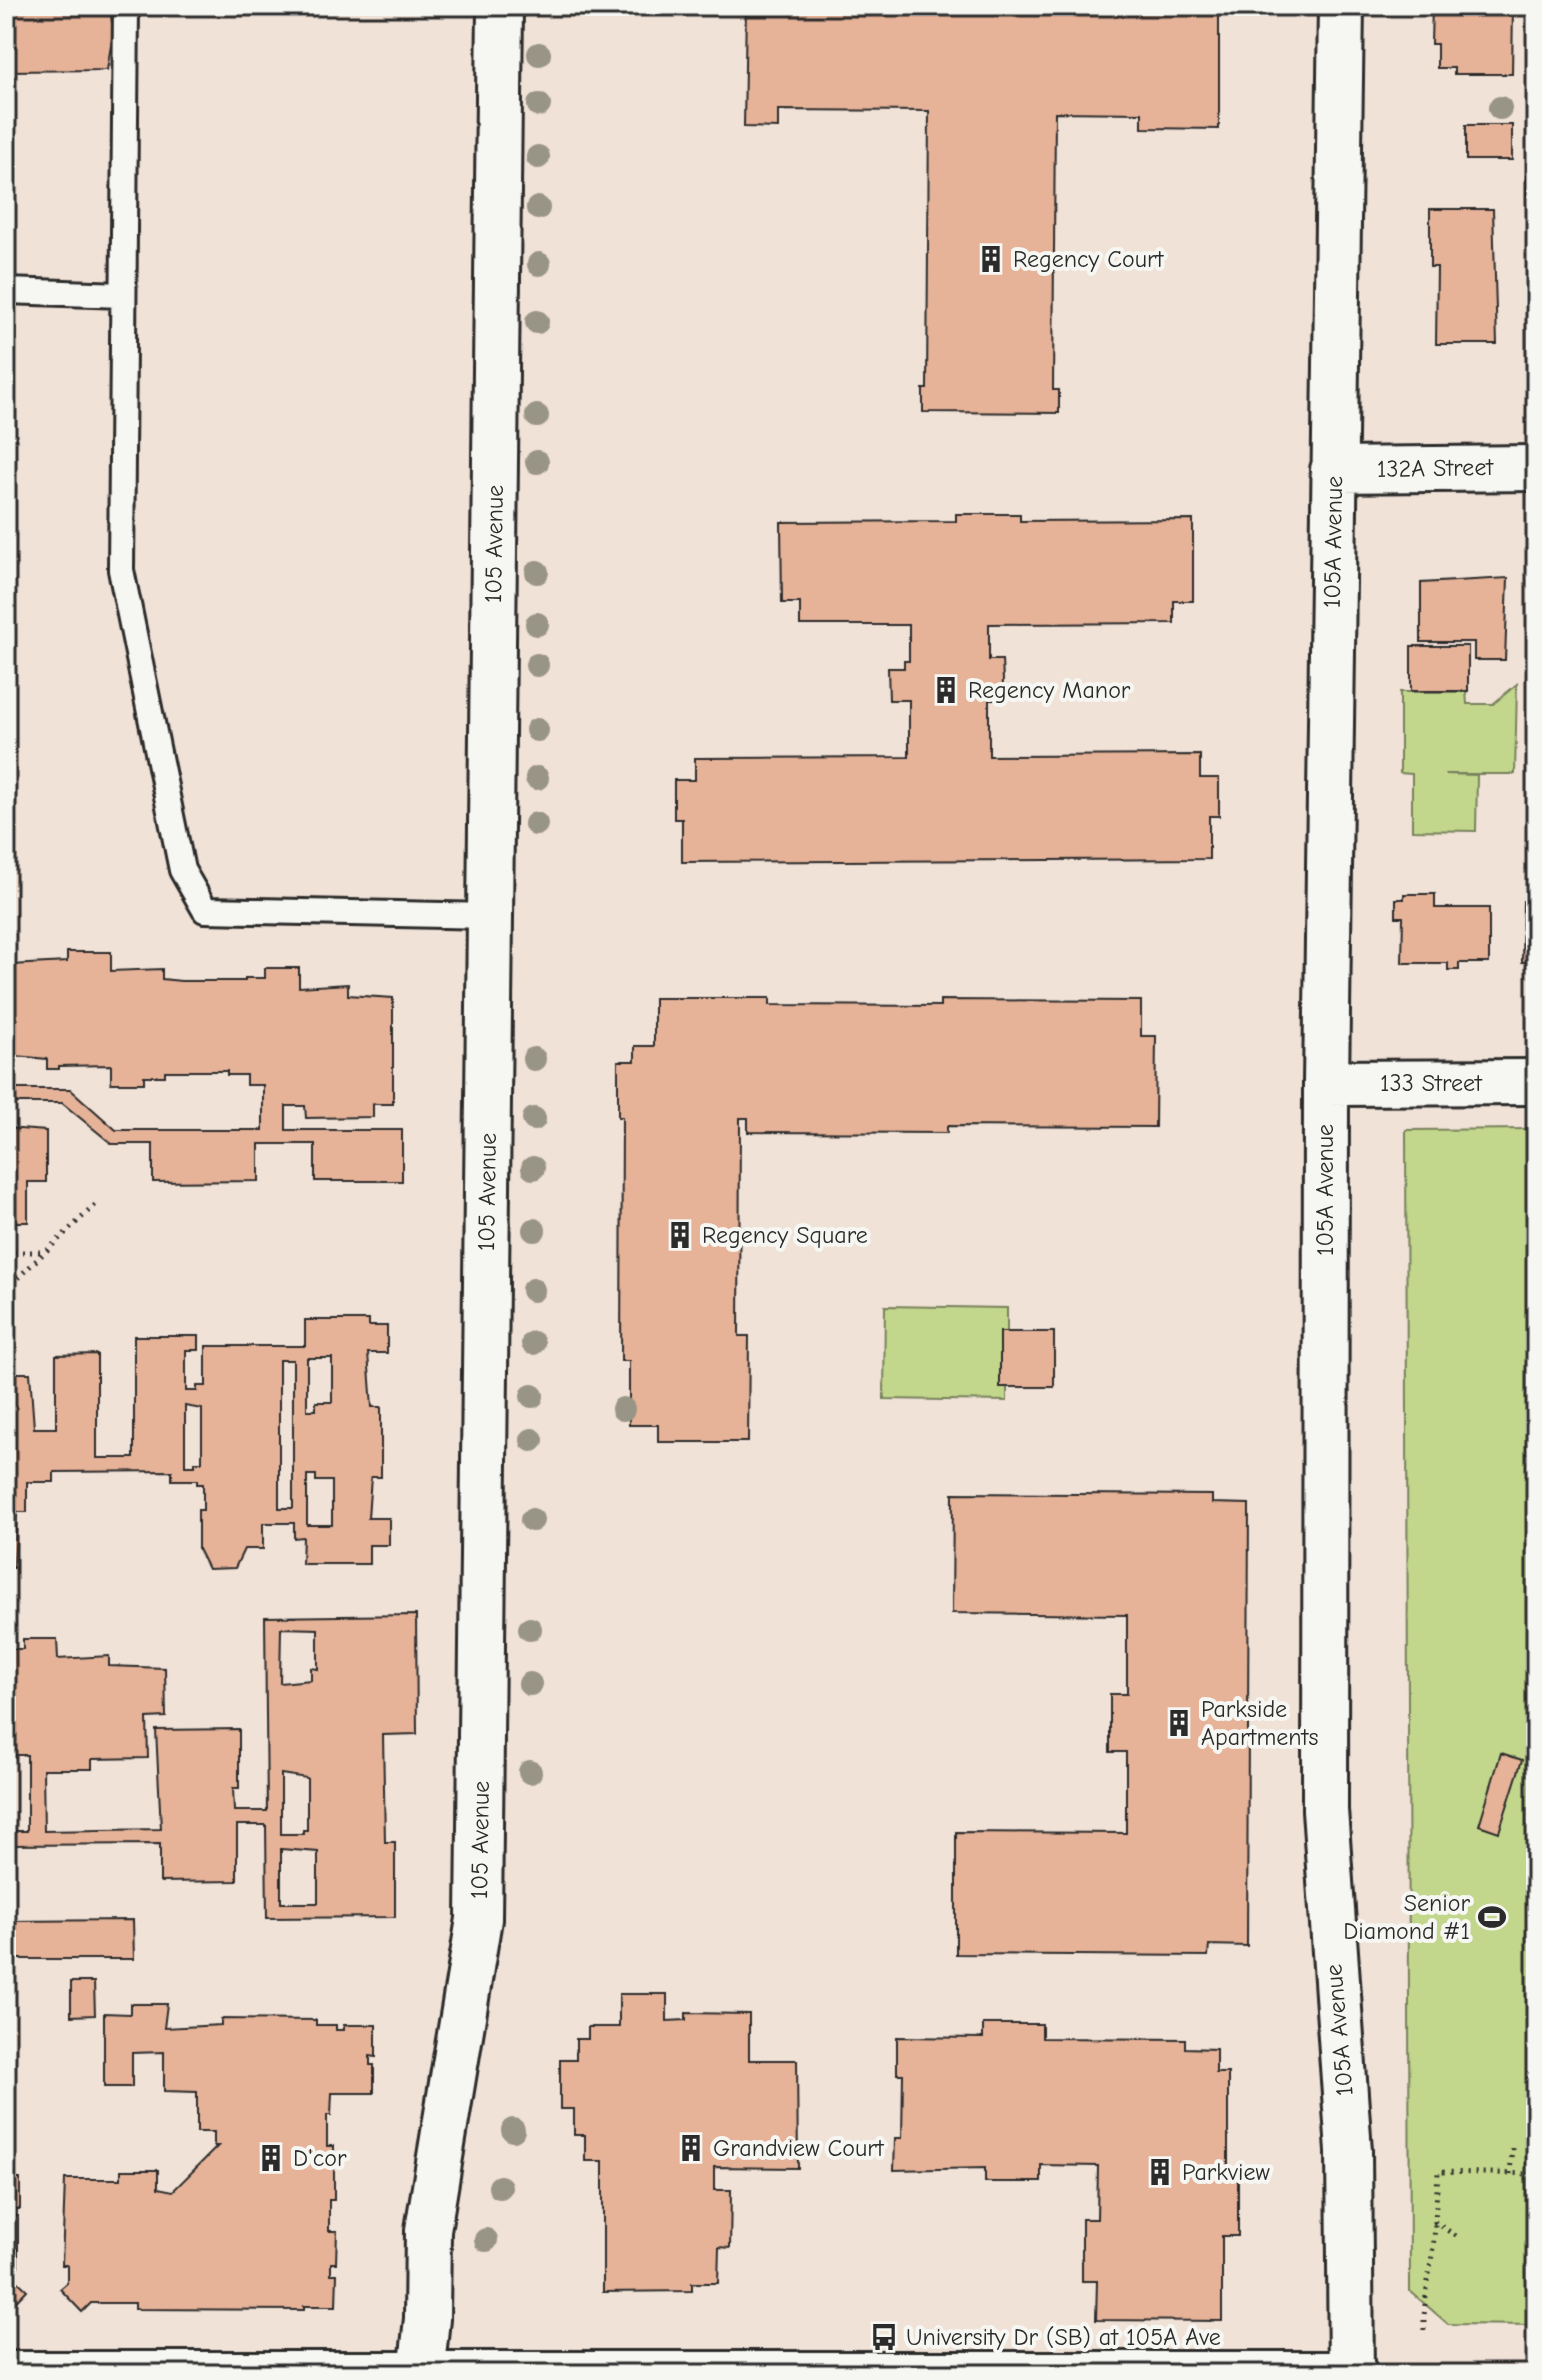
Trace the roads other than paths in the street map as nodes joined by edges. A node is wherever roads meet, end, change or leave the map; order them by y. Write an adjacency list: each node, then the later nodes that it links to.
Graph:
1 (126, 6): 5 (lane)
2 (500, 6): 8 (street, 105 Avenue)
3 (1341, 6): 7 (street, 105A Avenue)
4 (6, 291): 5 (lane)
5 (123, 295): 8 (lane)
6 (1536, 468): 7 (street, 132A Street)
7 (1333, 470): 10 (street, 105A Avenue)
8 (490, 916): 12 (street, 105 Avenue)
9 (1536, 1082): 10 (street, 133 Street)
10 (1326, 1083): 13 (street, 105A Avenue)
11 (14, 2374): 12 (street)
12 (421, 2374): 13 (street)
13 (1353, 2374)

